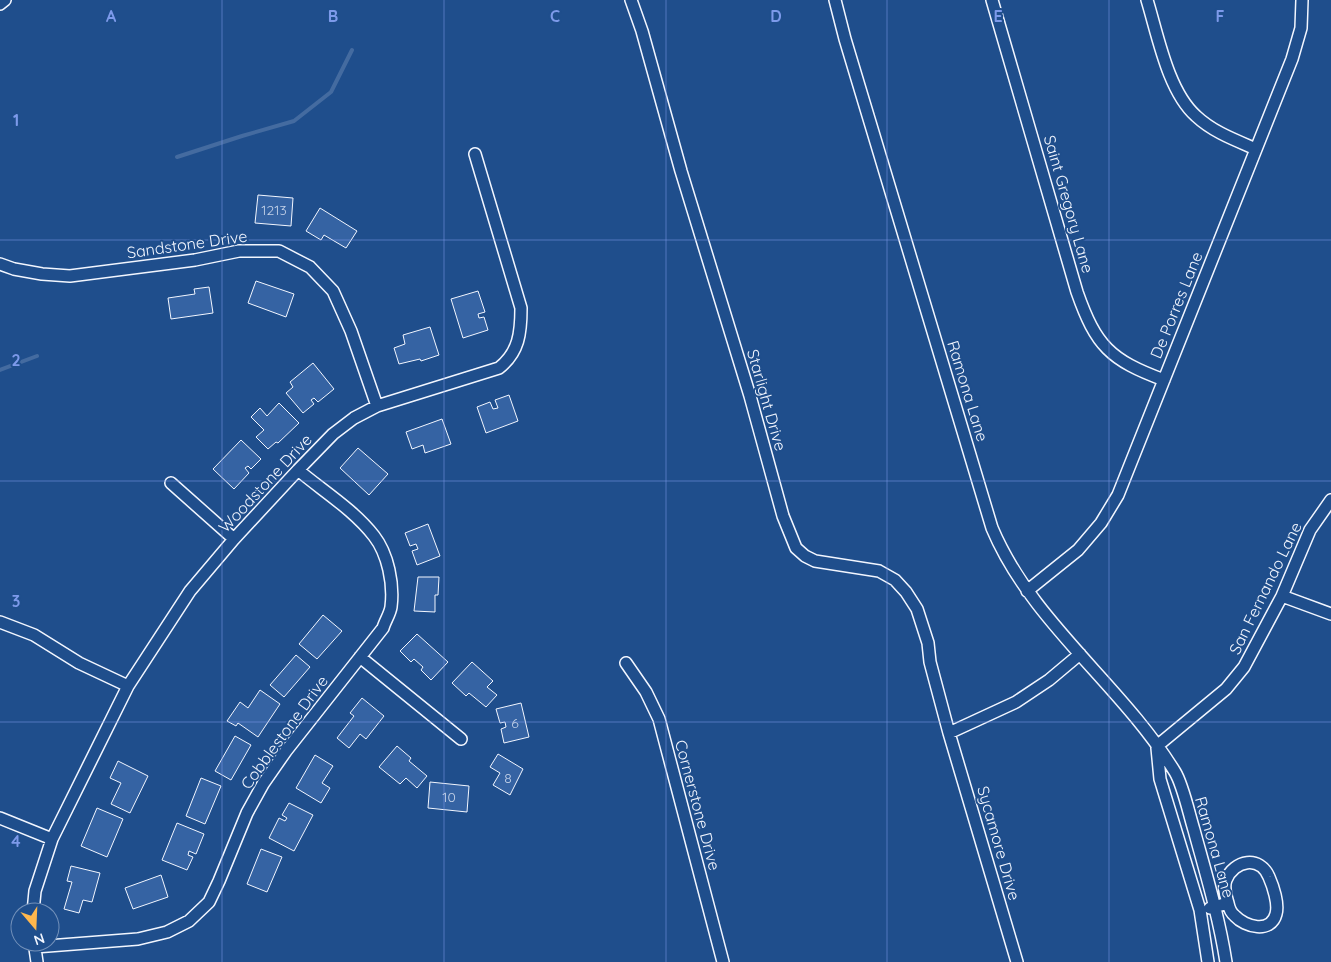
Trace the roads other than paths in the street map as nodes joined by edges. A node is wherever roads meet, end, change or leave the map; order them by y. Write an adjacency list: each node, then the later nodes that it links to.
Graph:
1 (5, 0): 7 (street)
2 (631, 0): 25 (street, Starlight Drive)
3 (835, 0): 17 (street, Ramona Lane)
4 (992, 0): 11 (street, Saint Gregory Lane)
5 (1147, 0): 8 (street)
6 (1302, 0): 8 (street, De Porres Lane)
7 (0, 4)
8 (1256, 149): 11 (street, De Porres Lane)
9 (475, 154): 12 (street, Woodstone Drive)
10 (0, 264): 12 (street, Sandstone Drive)
11 (1164, 380): 17 (street, De Porres Lane)
12 (377, 406): 13 (street, Woodstone Drive)
13 (298, 470): 16 (street, Woodstone Drive); 22 (street, Cobblestone Drive)
14 (171, 483): 16 (street)
15 (1331, 500): 18 (street, San Fernando Lane)
16 (234, 539): 24 (street, Woodstone Drive)
17 (1027, 591): 21 (street, Ramona Lane)
18 (1282, 596): 19 (street); 27 (street, San Fernando Lane)
19 (1331, 614)
20 (0, 622): 24 (street)
21 (1080, 654): 25 (street); 27 (street, Ramona Lane)
22 (360, 657): 26 (street); 36 (street, Cobblestone Drive)
23 (626, 663): 37 (street, Cornerstone Drive)
24 (128, 686): 31 (street, Woodstone Drive)
25 (949, 733): 38 (street, Sycamore Drive)
26 (461, 739)
27 (1157, 746): 28 (street, Ramona Lane); 30 (street, Ramona Lane)
28 (1189, 813): 30 (street); 34 (street, Ramona Lane)
29 (0, 818): 31 (street)
30 (1173, 818): 35 (street, Ramona Lane)
31 (52, 839): 32 (street, Woodstone Drive)
32 (34, 902)
33 (1228, 903): 33 (street); 34 (street)
34 (1215, 906): 35 (street); 40 (street, Ramona Lane)
35 (1200, 910): 39 (street, Ramona Lane)
36 (60, 944)
37 (723, 962)
38 (1017, 962)
39 (1208, 962)
40 (1226, 962)

